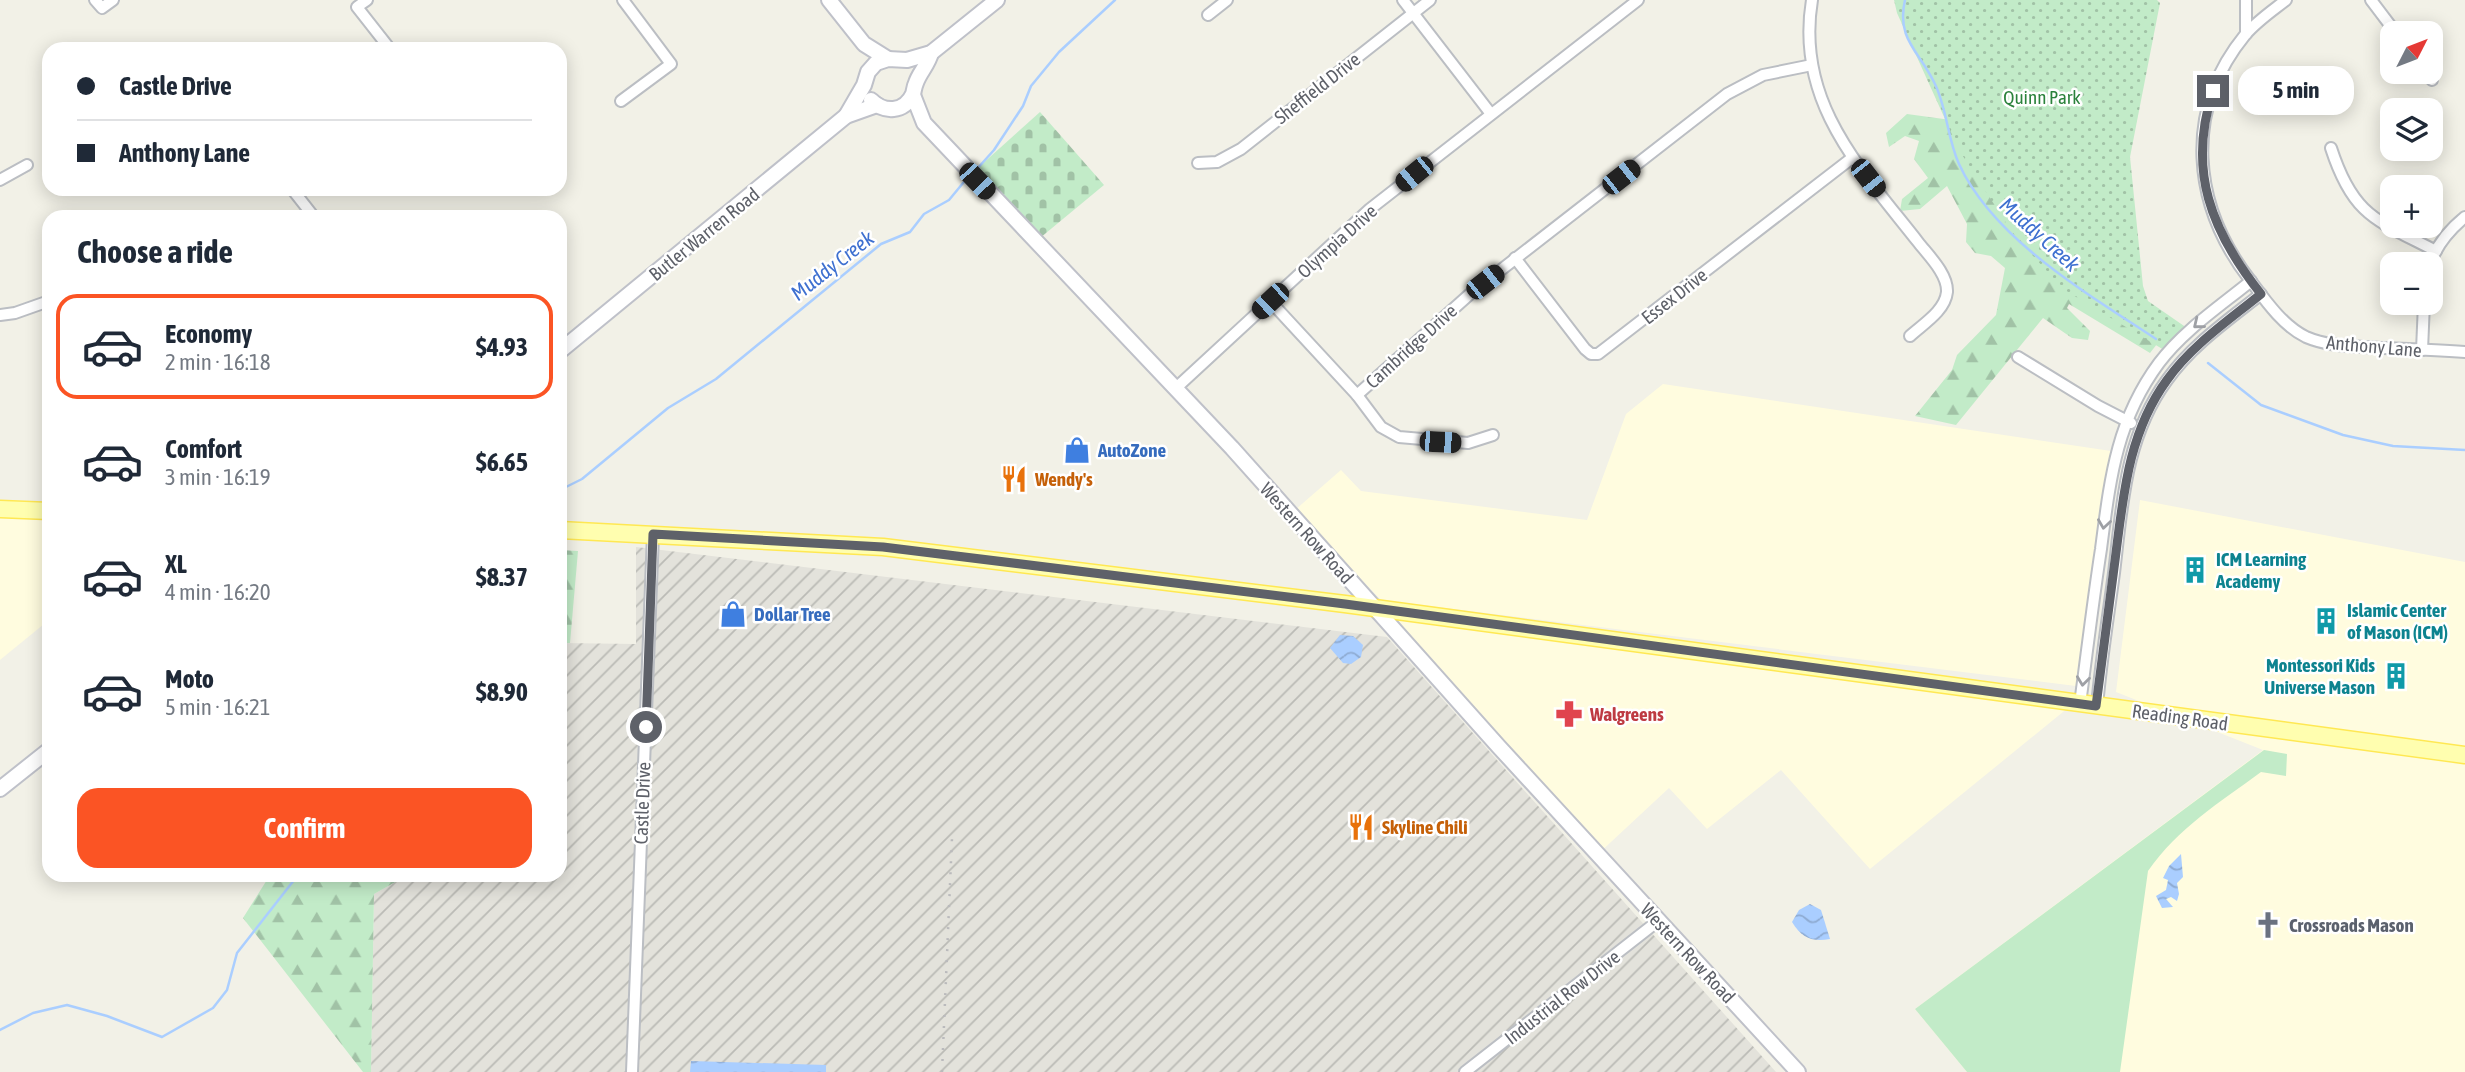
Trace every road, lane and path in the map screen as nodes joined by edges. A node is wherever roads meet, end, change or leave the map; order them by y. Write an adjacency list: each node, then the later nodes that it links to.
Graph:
1 (113, 0): 14 (street)
2 (623, 0): 26 (street)
3 (829, 0): 20 (street)
4 (997, 0): 21 (street, Butler Warren Road)
5 (1227, 0): 16 (street)
6 (1404, 0): 15 (street)
7 (1430, 0): 15 (street, Sheffield Drive)
8 (1638, 0): 29 (street, Olympia Drive)
9 (1812, 0): 23 (street)
10 (2246, 0): 18 (street)
11 (2286, 0): 18 (street, Anthony Lane)
12 (2371, 0): 17 (street)
13 (362, 3): 19 (street)
14 (98, 4)
15 (1414, 13): 29 (street); 34 (street, Sheffield Drive)
16 (1208, 15)
17 (2387, 21)
18 (2246, 34): 42 (street, Anthony Lane)
19 (386, 42)
20 (864, 44): 22 (street); 24 (street)
21 (931, 53): 22 (street, Butler Warren Road); 25 (street, Butler Warren Road)
22 (894, 60): 24 (street, Butler Warren Road); 25 (street)
23 (1812, 65): 33 (street); 41 (street, Cambridge Drive)
24 (866, 78): 27 (street); 30 (street, Butler Warren Road)
25 (914, 89): 28 (street, Butler Warren Road); 31 (street, Western Row Road)
26 (621, 101)
27 (877, 105): 28 (street); 30 (street, Butler Warren Road)
28 (895, 110): 31 (street, Western Row Road)
29 (1491, 114): 44 (street, Olympia Drive)
30 (846, 116): 49 (street, Butler Warren Road)
31 (924, 123): 53 (street, Western Row Road)
32 (2331, 148): 40 (street)
33 (1852, 158): 41 (street, Essex Drive); 48 (street)
34 (1198, 163)
35 (27, 165): 36 (street)
36 (0, 180)
37 (298, 196): 38 (street)
38 (308, 210)
39 (2465, 217): 40 (street)
40 (2435, 251)
41 (1515, 258): 54 (street, Cambridge Drive)
42 (2250, 281): 43 (street, Anthony Lane); 55 (street, one-way to 55)
43 (2261, 294): 50 (street, Anthony Lane); 56 (street)
44 (1270, 301): 53 (street, Olympia Drive); 54 (street, Cambridge Drive)
45 (42, 303): 46 (street)
46 (0, 315)
47 (2423, 315): 50 (street)
48 (1910, 336)
49 (567, 345)
50 (2422, 350): 51 (street, Anthony Lane)
51 (2465, 352)
52 (2018, 357): 55 (street)
53 (1176, 388): 62 (street, Western Row Road)
54 (1357, 395): 57 (street)
55 (2126, 420): 56 (street); 63 (street, one-way to 63)
56 (2140, 427): 63 (street)
57 (1493, 435)
58 (0, 509): 59 (main road)
59 (42, 511)
60 (567, 530): 61 (main road, Reading Road)
61 (653, 534): 62 (main road, Reading Road); 68 (street, Castle Drive)
62 (1377, 609): 63 (main road, Reading Road); 67 (street, Western Row Road)
63 (2088, 705): 64 (main road, Reading Road)
64 (2465, 755)
65 (42, 756): 66 (street)
66 (0, 789)
67 (1658, 921): 69 (street, Industrial Row Drive); 70 (street, Western Row Road)
68 (632, 1072)
69 (1465, 1072)
70 (1798, 1072)

